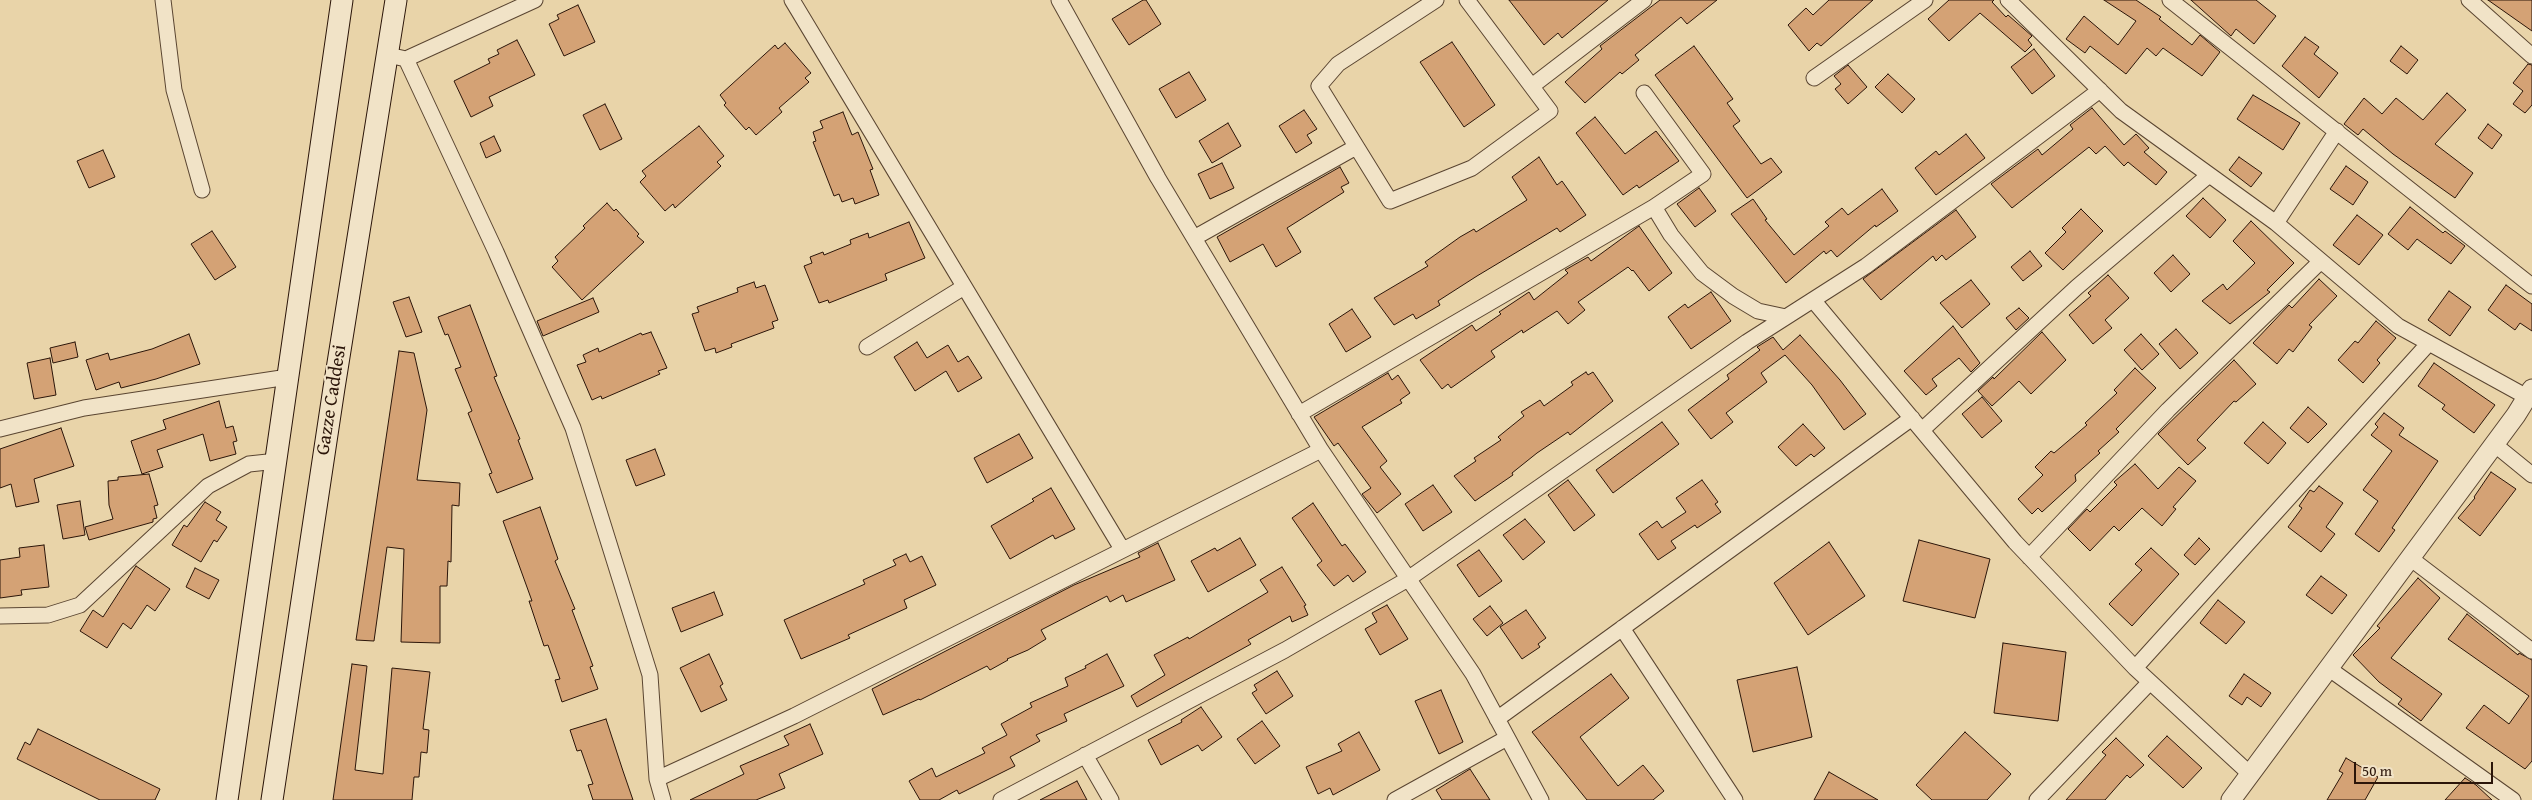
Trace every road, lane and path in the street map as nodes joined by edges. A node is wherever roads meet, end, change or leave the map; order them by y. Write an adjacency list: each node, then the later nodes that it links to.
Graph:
1 (163, 0): 23 (street)
2 (342, 0): 34 (main road)
3 (396, 0): 15 (main road, Gazze Caddesi)
4 (535, 0): 15 (street)
5 (792, 0): 29 (street)
6 (1059, 0): 26 (street)
7 (1436, 0): 21 (street)
8 (1467, 0): 17 (street)
9 (1644, 0): 17 (street)
10 (1925, 0): 16 (street)
11 (2008, 0): 18 (street)
12 (2170, 0): 20 (street)
13 (2469, 0): 14 (street)
14 (2532, 56)
15 (397, 57): 58 (street); 60 (main road, Gazze Caddesi)
16 (1814, 78)
17 (1532, 86): 21 (street)
18 (2100, 90): 22 (street); 30 (street)
19 (1644, 93): 24 (street)
20 (2337, 131): 25 (street); 28 (street)
21 (1356, 147): 26 (street)
22 (2209, 175): 25 (street); 39 (street)
23 (202, 190)
24 (1654, 207): 31 (street); 36 (street)
25 (2276, 223): 27 (street)
26 (1194, 238): 36 (street)
27 (2321, 262): 32 (street); 45 (street)
28 (2532, 286)
29 (964, 287): 33 (street); 44 (street)
30 (1813, 300): 31 (street); 37 (street)
31 (1786, 317): 47 (street)
32 (2428, 343): 35 (street); 51 (street)
33 (867, 347)
34 (288, 377): 38 (street); 42 (main road)
35 (2530, 393): 40 (street)
36 (1299, 414): 41 (street)
37 (1912, 418): 39 (street); 49 (street)
38 (0, 429)
39 (1922, 430): 45 (street)
40 (2494, 444): 43 (street); 46 (street)
41 (1321, 450): 44 (street); 47 (street)
42 (277, 461): 48 (street); 59 (main road)
43 (2532, 474)
44 (1122, 549): 58 (street)
45 (2029, 557): 51 (street)
46 (2410, 558): 50 (street); 52 (street)
47 (1408, 579): 54 (street); 56 (street)
48 (0, 616)
49 (1622, 628): 54 (street); 66 (street)
50 (2532, 651)
51 (2135, 668): 53 (street)
52 (2328, 668): 57 (street); 69 (street)
53 (2150, 682): 57 (street); 67 (street)
54 (1497, 720): 55 (street)
55 (1507, 738): 64 (street); 65 (street)
56 (1085, 755): 62 (street); 63 (street)
57 (2250, 774): 68 (street)
58 (657, 779): 61 (street)
59 (227, 800)
60 (272, 800)
61 (663, 800)
62 (1001, 800)
63 (1111, 800)
64 (1394, 800)
65 (1541, 800)
66 (1735, 800)
67 (2037, 800)
68 (2231, 800)
69 (2513, 800)

